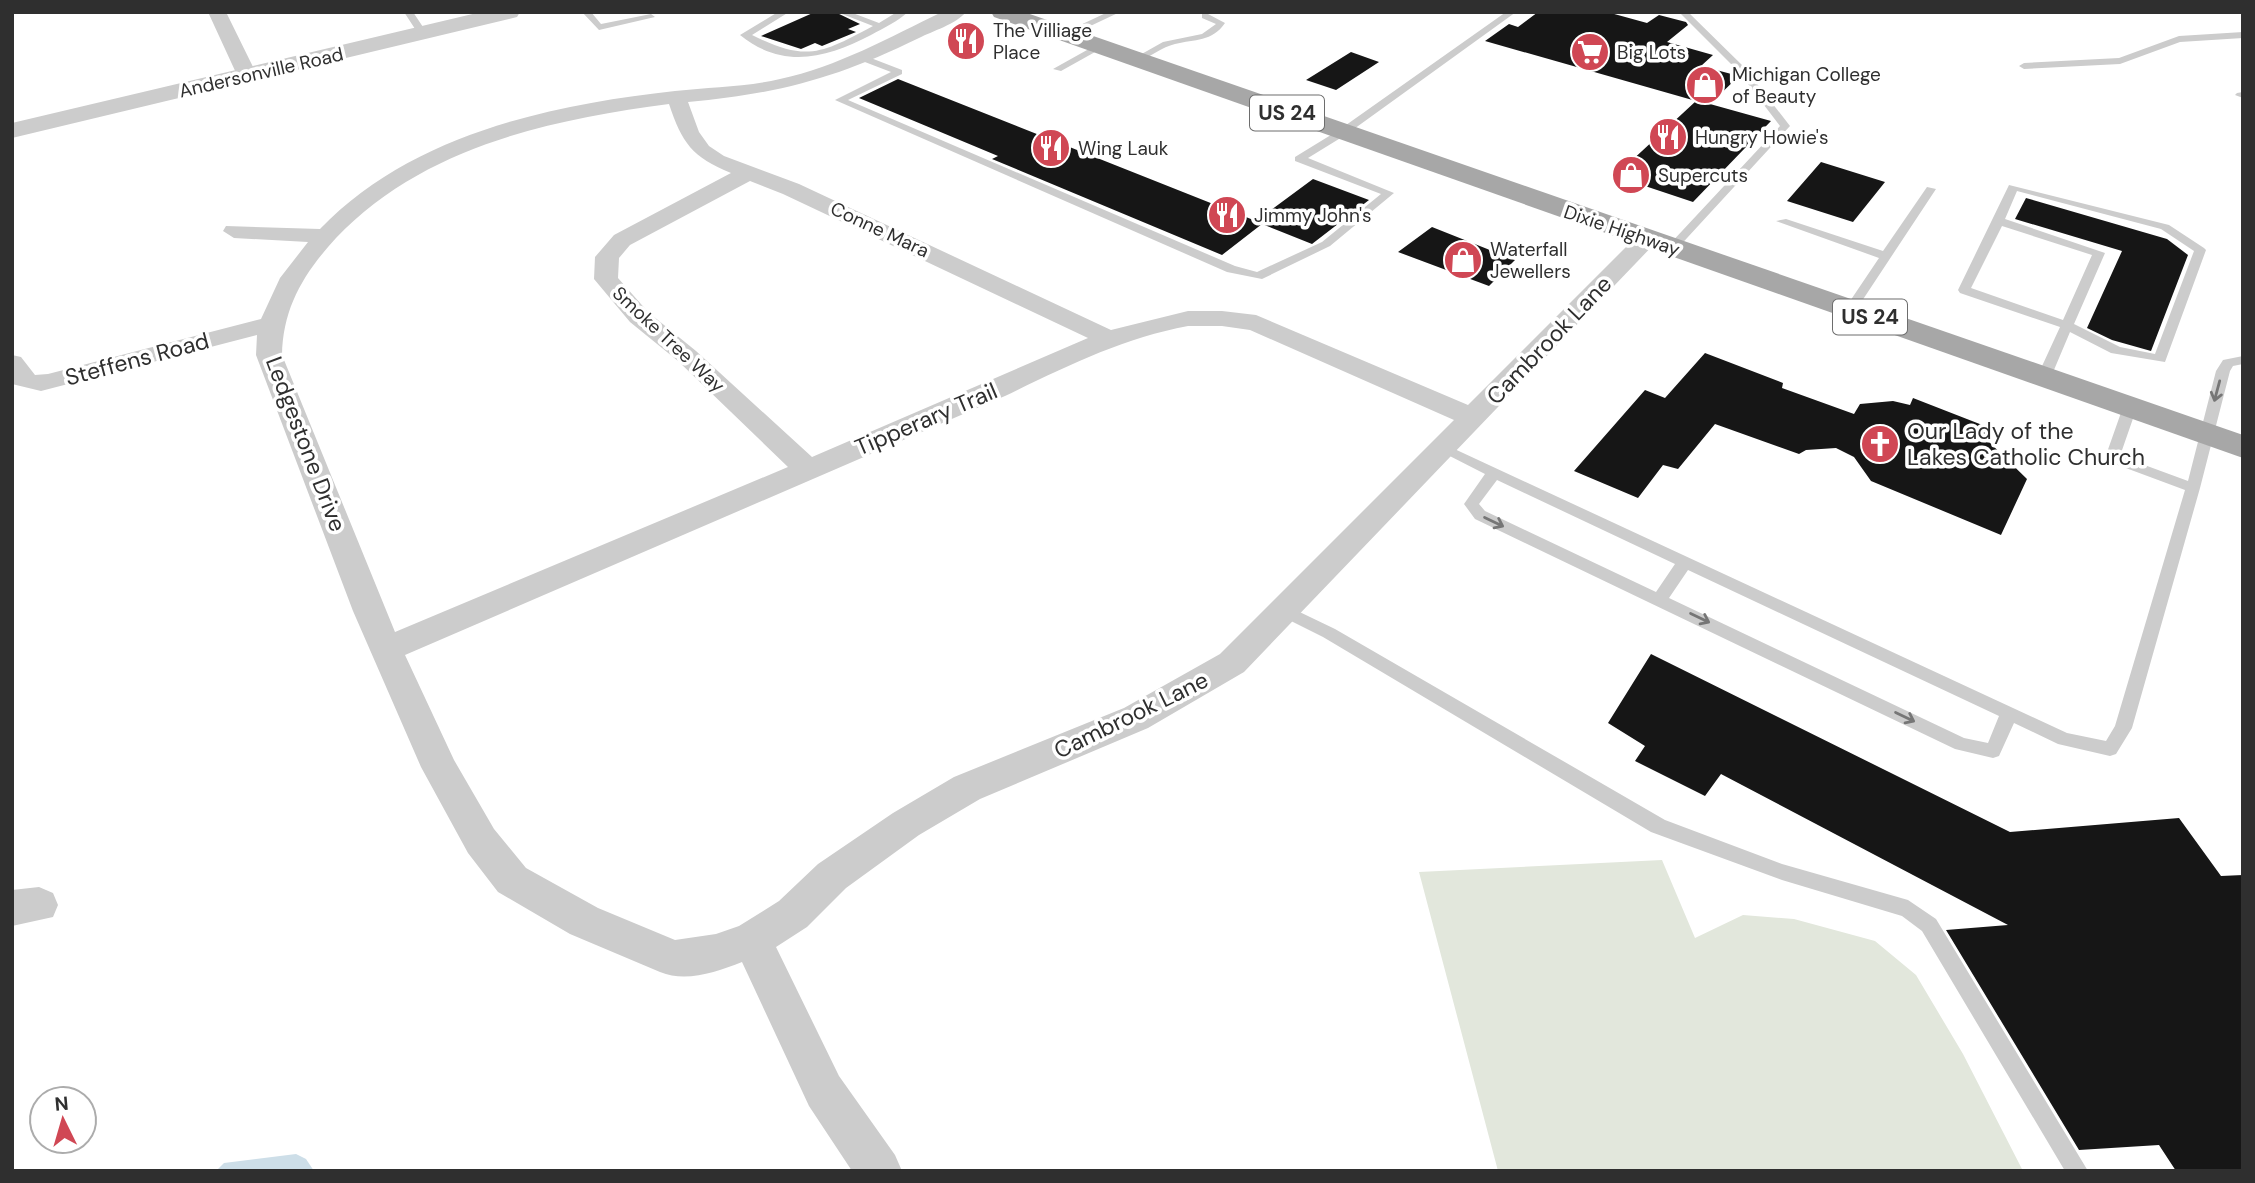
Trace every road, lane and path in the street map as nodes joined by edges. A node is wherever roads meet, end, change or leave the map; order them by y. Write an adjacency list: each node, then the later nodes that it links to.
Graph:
1 (217, 12): 28 (street)
2 (408, 12): 18 (lane)
3 (586, 12): 14 (lane)
4 (785, 12): 15 (lane)
5 (841, 12): 16 (lane)
6 (904, 12): 16 (lane)
7 (957, 12): 24 (street, Ledgestone Drive)
8 (1002, 12): 19 (main road, Dixie Highway / US 24)
9 (1116, 12): 19 (lane)
10 (1512, 12): 31 (lane)
11 (1683, 12): 38 (lane)
12 (495, 14): 18 (street, Andersonville Road)
13 (1205, 16): 25 (lane)
14 (650, 17)
15 (760, 26): 17 (lane); 23 (lane)
16 (880, 26): 23 (lane)
17 (773, 32)
18 (422, 33): 28 (street, Andersonville Road)
19 (1065, 35): 22 (main road, Dixie Highway / US 24)
20 (2243, 36): 26 (lane)
21 (807, 47): 23 (lane)
22 (1099, 47): 25 (main road, Dixie Highway / US 24); 27 (lane)
23 (819, 52)
24 (860, 57): 29 (street, Ledgestone Drive); 31 (lane)
25 (1136, 60): 31 (main road, Dixie Highway / US 24)
26 (2024, 65)
27 (1058, 69)
28 (247, 75): 30 (street, Andersonville Road)
29 (676, 97): 32 (street, Conne Mara); 37 (street, Ledgestone Drive)
30 (12, 131)
31 (1343, 132): 38 (main road, Dixie Highway / US 24)
32 (748, 173): 43 (street, Conne Mara); 52 (street, Smoke Tree Way)
33 (1931, 189): 39 (lane)
34 (1782, 222): 39 (lane)
35 (2000, 222): 42 (lane); 42 (lane); 42 (lane)
36 (234, 231): 37 (street)
37 (325, 236): 41 (street, Ledgestone Drive)
38 (1660, 243): 40 (main road, Dixie Highway / US 24); 48 (street, Cambrook Lane)
39 (1886, 256): 40 (lane)
40 (1850, 310): 46 (main road, Dixie Highway / US 24)
41 (271, 324): 45 (street, Steffens Road); 58 (street, Ledgestone Drive)
42 (2067, 324): 46 (lane)
43 (1110, 339): 48 (street, Tipperary Trail); 52 (street, Tipperary Trail)
44 (2243, 360): 49 (lane, one-way to 49)
45 (16, 376)
46 (2044, 377): 47 (main road, Dixie Highway / US 24)
47 (2130, 407): 49 (main road, Dixie Highway / US 24); 54 (lane)
48 (1473, 418): 51 (street, Cambrook Lane)
49 (2206, 434): 50 (main road, Dixie Highway / US 24); 54 (lane)
50 (2243, 447)
51 (1443, 449): 53 (lane); 57 (street, Cambrook Lane)
52 (808, 470): 58 (street, Tipperary Trail)
53 (1494, 473): 55 (lane); 56 (lane, one-way to 56)
54 (2193, 488): 59 (lane)
55 (1685, 562): 56 (lane); 59 (lane)
56 (1658, 601): 59 (lane, one-way to 59)
57 (1285, 611): 60 (street, Cambrook Lane); 61 (lane)
58 (386, 649): 60 (street, Ledgestone Drive)
59 (2009, 714)
60 (752, 940): 62 (street)
61 (2077, 1170)
62 (879, 1171)

